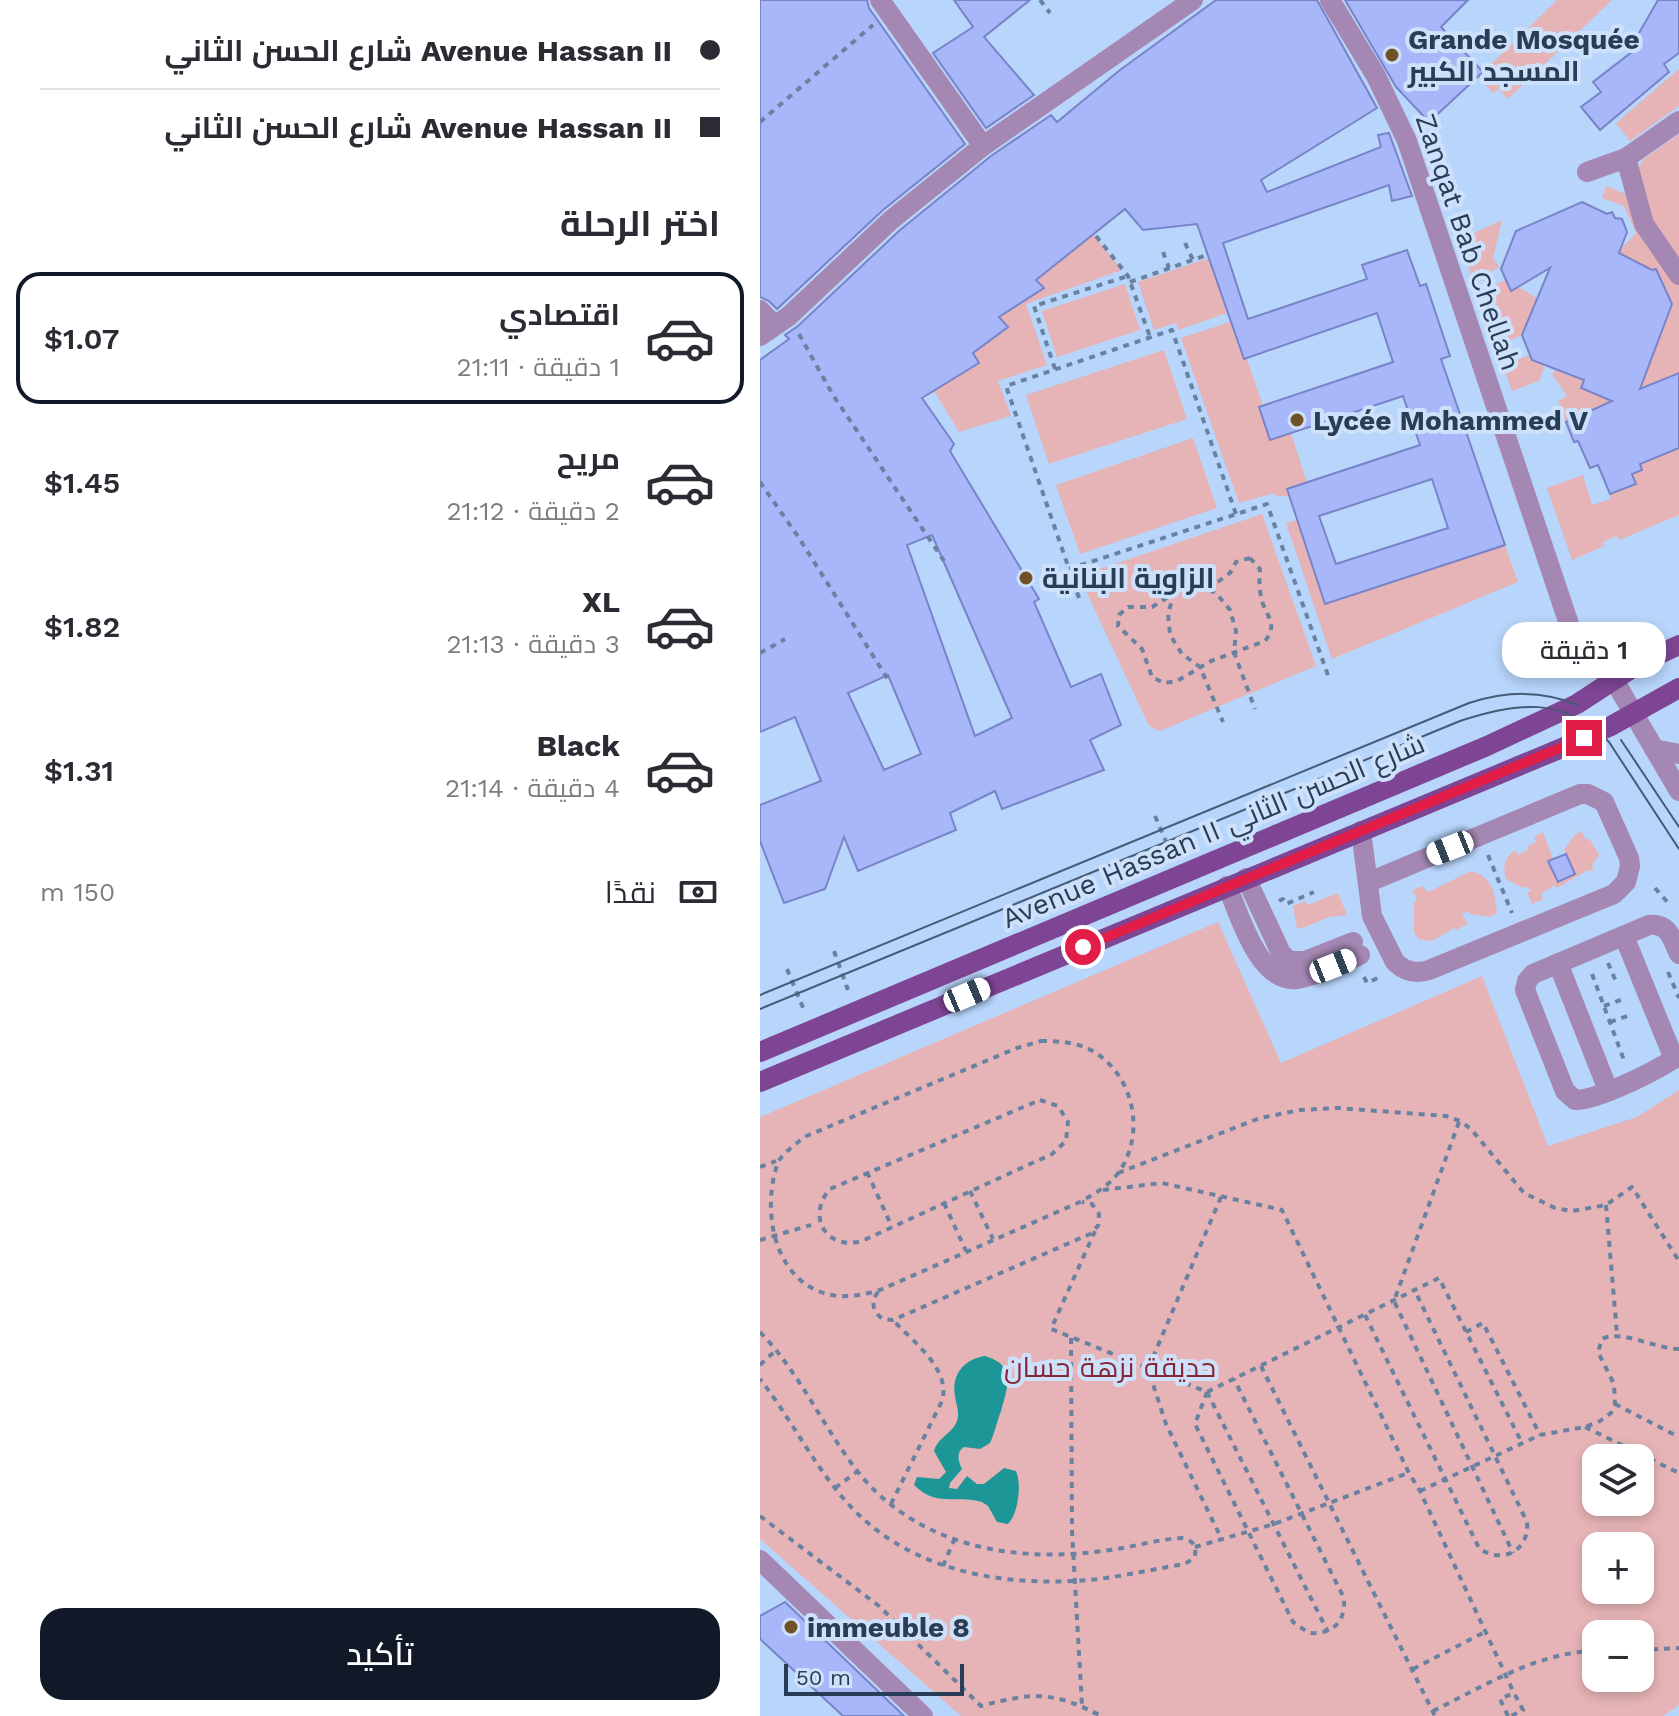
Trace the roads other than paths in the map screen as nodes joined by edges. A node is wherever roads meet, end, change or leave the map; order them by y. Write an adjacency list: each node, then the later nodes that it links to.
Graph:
1 (1330, 0): 11 (street, Zanqat Bab Chellah)
2 (1191, 1): 5 (street)
3 (884, 6): 5 (street)
4 (1679, 121): 6 (street)
5 (983, 146): 9 (street)
6 (1626, 158): 7 (street); 8 (street)
7 (1587, 172)
8 (1679, 275)
9 (771, 322)
10 (1679, 645): 11 (main road, Avenue Hassan II شارع الحسن الثاني)
11 (1614, 680): 13 (street); 24 (main road, Avenue Hassan II شارع الحسن الثاني)
12 (1679, 688): 13 (main road, Avenue Hassan II شارع الحسن الثاني)
13 (1633, 713): 14 (street); 17 (main road, Avenue Hassan II شارع الحسن الثاني)
14 (1654, 749): 15 (street); 16 (street)
15 (1679, 754)
16 (1679, 791)
17 (1361, 831): 18 (main road, Avenue Hassan II شارع الحسن الثاني); 19 (street)
18 (1237, 882): 21 (street); 26 (main road, Avenue Hassan II شارع الحسن الثاني)
19 (1369, 882): 19 (street)
20 (1624, 936): 22 (street); 23 (street); 25 (street)
21 (1356, 948)
22 (1679, 954)
23 (1558, 963): 27 (street); 27 (street)
24 (760, 1052)
25 (1677, 1057): 27 (street)
26 (760, 1082)
27 (1608, 1090)
28 (764, 1568): 29 (street)
29 (923, 1716)

